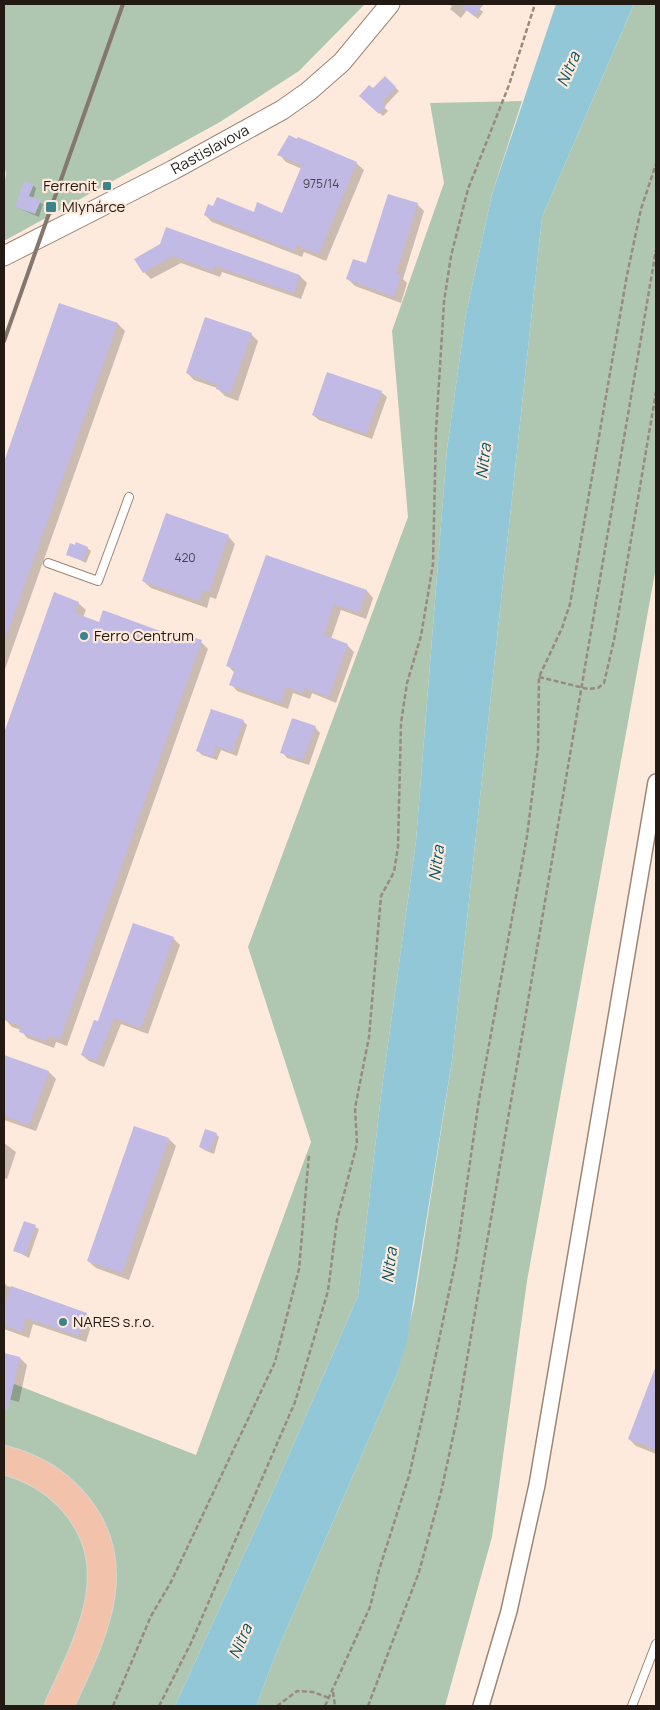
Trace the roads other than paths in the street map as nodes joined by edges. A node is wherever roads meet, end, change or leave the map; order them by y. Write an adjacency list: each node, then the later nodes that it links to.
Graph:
1 (390, 4): 2 (street, Rastislavova)
2 (4, 256)
3 (129, 498): 4 (lane)
4 (48, 563)
5 (656, 782): 11 (street)
6 (4, 1460): 10 (highway)
7 (4, 1469): 9 (highway)
8 (656, 1644): 12 (lane)
9 (49, 1706)
10 (59, 1706)
11 (480, 1706)
12 (632, 1706)

